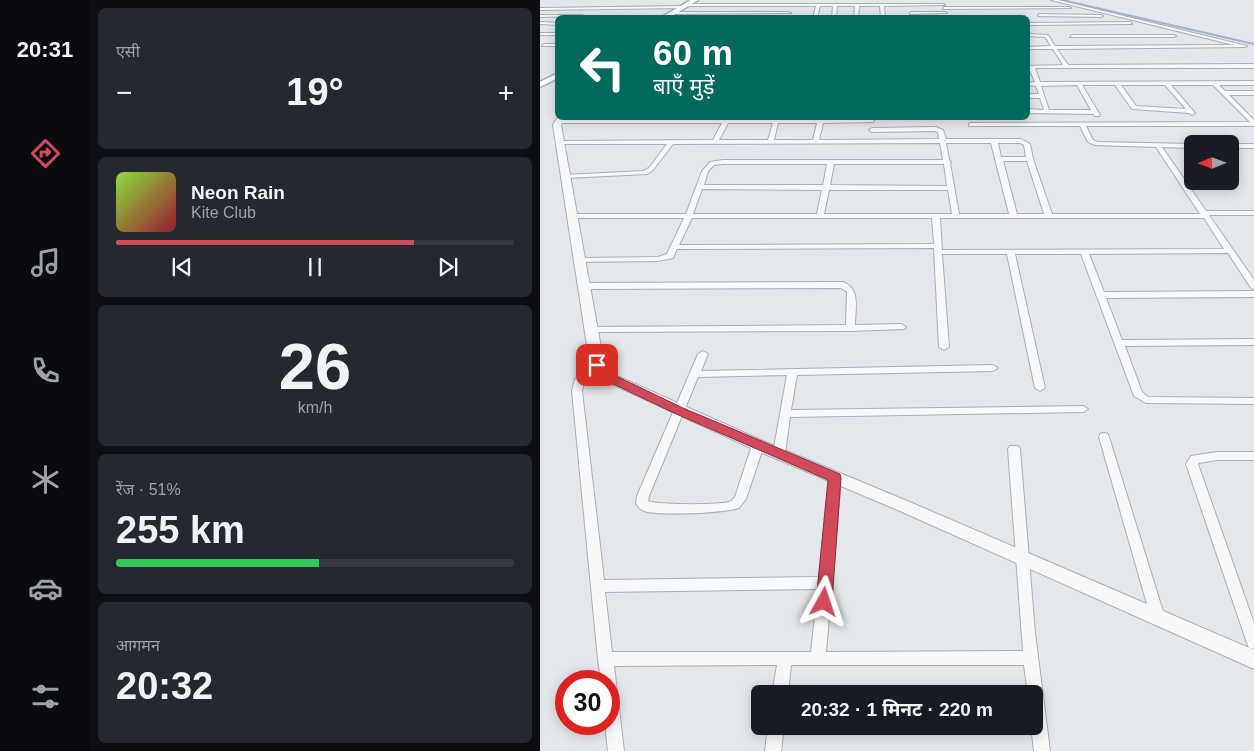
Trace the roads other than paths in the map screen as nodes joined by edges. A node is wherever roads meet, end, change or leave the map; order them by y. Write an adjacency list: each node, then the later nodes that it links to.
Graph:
1 (695, 0): 8 (main road)
2 (1052, 1): 19 (street)
3 (772, 2): 4 (street); 9 (street)
4 (792, 2): 10 (street); 32 (street)
5 (849, 2): 11 (street); 12 (street)
6 (952, 2): 15 (street)
7 (884, 3): 12 (street); 13 (street)
8 (683, 5): 9 (street); 14 (street); 23 (main road); 26 (main road)
9 (716, 5): 24 (street)
10 (818, 5): 11 (street); 33 (street)
11 (835, 5): 34 (street)
12 (857, 5): 35 (street)
13 (910, 5): 15 (street); 36 (street)
14 (623, 8): 21 (street); 22 (street)
15 (944, 8): 16 (street); 36 (street)
16 (974, 8): 17 (street); 37 (street)
17 (1005, 8): 18 (street); 38 (street)
18 (1035, 8): 19 (street); 39 (street)
19 (1088, 8): 40 (street)
20 (540, 9): 21 (street)
21 (591, 9): 25 (street)
22 (619, 13)
23 (672, 13): 27 (main road); 28 (street)
24 (711, 14): 29 (street); 30 (street)
25 (584, 15)
26 (662, 15)
27 (668, 15)
28 (687, 15)
29 (702, 15)
30 (730, 15): 31 (street)
31 (762, 15): 32 (street)
32 (788, 15)
33 (816, 15)
34 (834, 15)
35 (856, 15)
36 (911, 15)
37 (975, 15)
38 (1007, 15)
39 (1039, 15): 40 (street); 43 (street)
40 (1110, 15): 46 (street); 48 (street)
41 (540, 16): 42 (street)
42 (555, 16)
43 (1044, 23): 44 (street); 51 (street)
44 (1063, 23): 45 (street); 55 (street)
45 (1098, 23): 46 (street); 56 (street)
46 (1113, 23): 47 (street)
47 (1124, 23): 48 (street); 57 (street)
48 (1148, 23): 62 (street)
49 (540, 24): 50 (street)
50 (555, 24)
51 (1030, 24)
52 (540, 34): 53 (street)
53 (555, 34)
54 (1030, 35): 64 (street)
55 (1072, 36): 56 (street); 61 (street)
56 (1108, 36): 57 (street)
57 (1136, 36): 58 (street); 62 (street)
58 (1174, 36)
59 (544, 45): 60 (street)
60 (555, 45)
61 (1078, 46): 62 (street); 64 (street)
62 (1146, 47)
63 (1030, 48): 64 (street)
64 (1055, 48): 65 (street)
65 (1067, 66): 66 (street); 67 (street)
66 (1254, 66)
67 (1030, 67): 75 (street)
68 (555, 73): 70 (main road)
69 (555, 77): 78 (main road)
70 (540, 81)
71 (1166, 83): 72 (street); 77 (street); 87 (street)
72 (1214, 83): 73 (street); 80 (street)
73 (1254, 83)
74 (1030, 84): 75 (street)
75 (1039, 84): 76 (street); 82 (street)
76 (1079, 84): 77 (street); 88 (street)
77 (1117, 84): 87 (street)
78 (540, 85)
79 (1254, 93): 80 (street)
80 (1225, 94): 83 (street)
81 (1030, 96): 82 (street)
82 (1043, 96): 86 (street)
83 (1242, 110): 84 (street); 94 (street)
84 (1254, 110)
85 (1030, 111): 86 (street)
86 (1047, 111): 88 (street)
87 (1190, 111): 96 (street)
88 (1095, 112): 95 (street)
89 (559, 120): 104 (street)
90 (726, 120): 106 (street)
91 (776, 120): 107 (street)
92 (820, 120): 93 (street); 100 (street)
93 (871, 120): 99 (street)
94 (1254, 123): 96 (street)
95 (1103, 124): 96 (street); 98 (street)
96 (1201, 124)
97 (971, 125): 98 (street)
98 (1082, 125): 108 (street)
99 (872, 130): 101 (street); 102 (street)
100 (816, 141): 101 (street); 107 (street)
101 (872, 141): 102 (street)
102 (944, 141): 103 (street); 115 (street)
103 (994, 141): 112 (street); 113 (street)
104 (560, 142): 105 (street); 116 (street)
105 (671, 142): 106 (street); 116 (street)
106 (715, 142): 107 (street)
107 (770, 142)
108 (1158, 146): 109 (street); 121 (street)
109 (1184, 146)
110 (1239, 146): 111 (street)
111 (1254, 146)
112 (998, 159): 113 (street); 127 (street)
113 (1030, 159): 128 (street)
114 (831, 162): 115 (street); 117 (street); 119 (street)
115 (948, 162): 118 (street)
116 (566, 176): 122 (street)
117 (700, 187): 119 (street); 123 (street)
118 (951, 188): 119 (street); 126 (street)
119 (826, 189): 124 (street)
120 (1254, 213): 121 (street)
121 (1204, 214): 128 (street); 132 (street)
122 (572, 216): 123 (street); 134 (street)
123 (689, 216): 124 (street); 129 (street)
124 (820, 216): 125 (street)
125 (936, 216): 126 (street); 130 (street)
126 (956, 216): 127 (street)
127 (1014, 217): 128 (street)
128 (1049, 217)
129 (675, 247): 130 (street); 134 (street)
130 (937, 249): 133 (street); 144 (street)
131 (1084, 251): 132 (street); 133 (street); 138 (street)
132 (1230, 251): 136 (street)
133 (1011, 252): 150 (street)
134 (580, 260): 135 (street)
135 (585, 286): 140 (street); 141 (street)
136 (1254, 286)
137 (1254, 294): 138 (street)
138 (1101, 295): 143 (street)
139 (901, 327): 140 (street)
140 (850, 328): 141 (street)
141 (592, 329): 146 (street)
142 (1254, 342): 143 (street)
143 (1119, 343): 151 (street)
144 (944, 347)
145 (703, 354): 149 (street)
146 (598, 366): 153 (street); 163 (street)
147 (993, 368): 148 (street)
148 (792, 373): 149 (street); 154 (street)
149 (696, 374): 153 (street)
150 (1040, 388)
151 (1254, 401)
152 (1083, 409): 154 (street)
153 (679, 410): 156 (street); 156 (street)
154 (785, 414): 158 (street)
155 (1104, 437): 164 (street)
156 (758, 445): 158 (street)
157 (1014, 450): 161 (street)
158 (778, 453): 160 (street)
159 (1254, 456): 165 (street)
160 (835, 478): 161 (street); 162 (street)
161 (1022, 558): 164 (street); 166 (street)
162 (826, 583): 163 (street); 168 (street)
163 (597, 586): 169 (street)
164 (1158, 618): 170 (street)
165 (1254, 643)
166 (1031, 658): 168 (street); 177 (street)
167 (785, 659): 168 (street); 169 (street); 172 (street)
168 (818, 659)
169 (606, 660): 171 (street)
170 (1254, 660)
171 (607, 670)
172 (781, 685)
173 (614, 735): 175 (street)
174 (775, 735): 176 (street)
175 (616, 751)
176 (773, 751)
177 (1042, 751)

